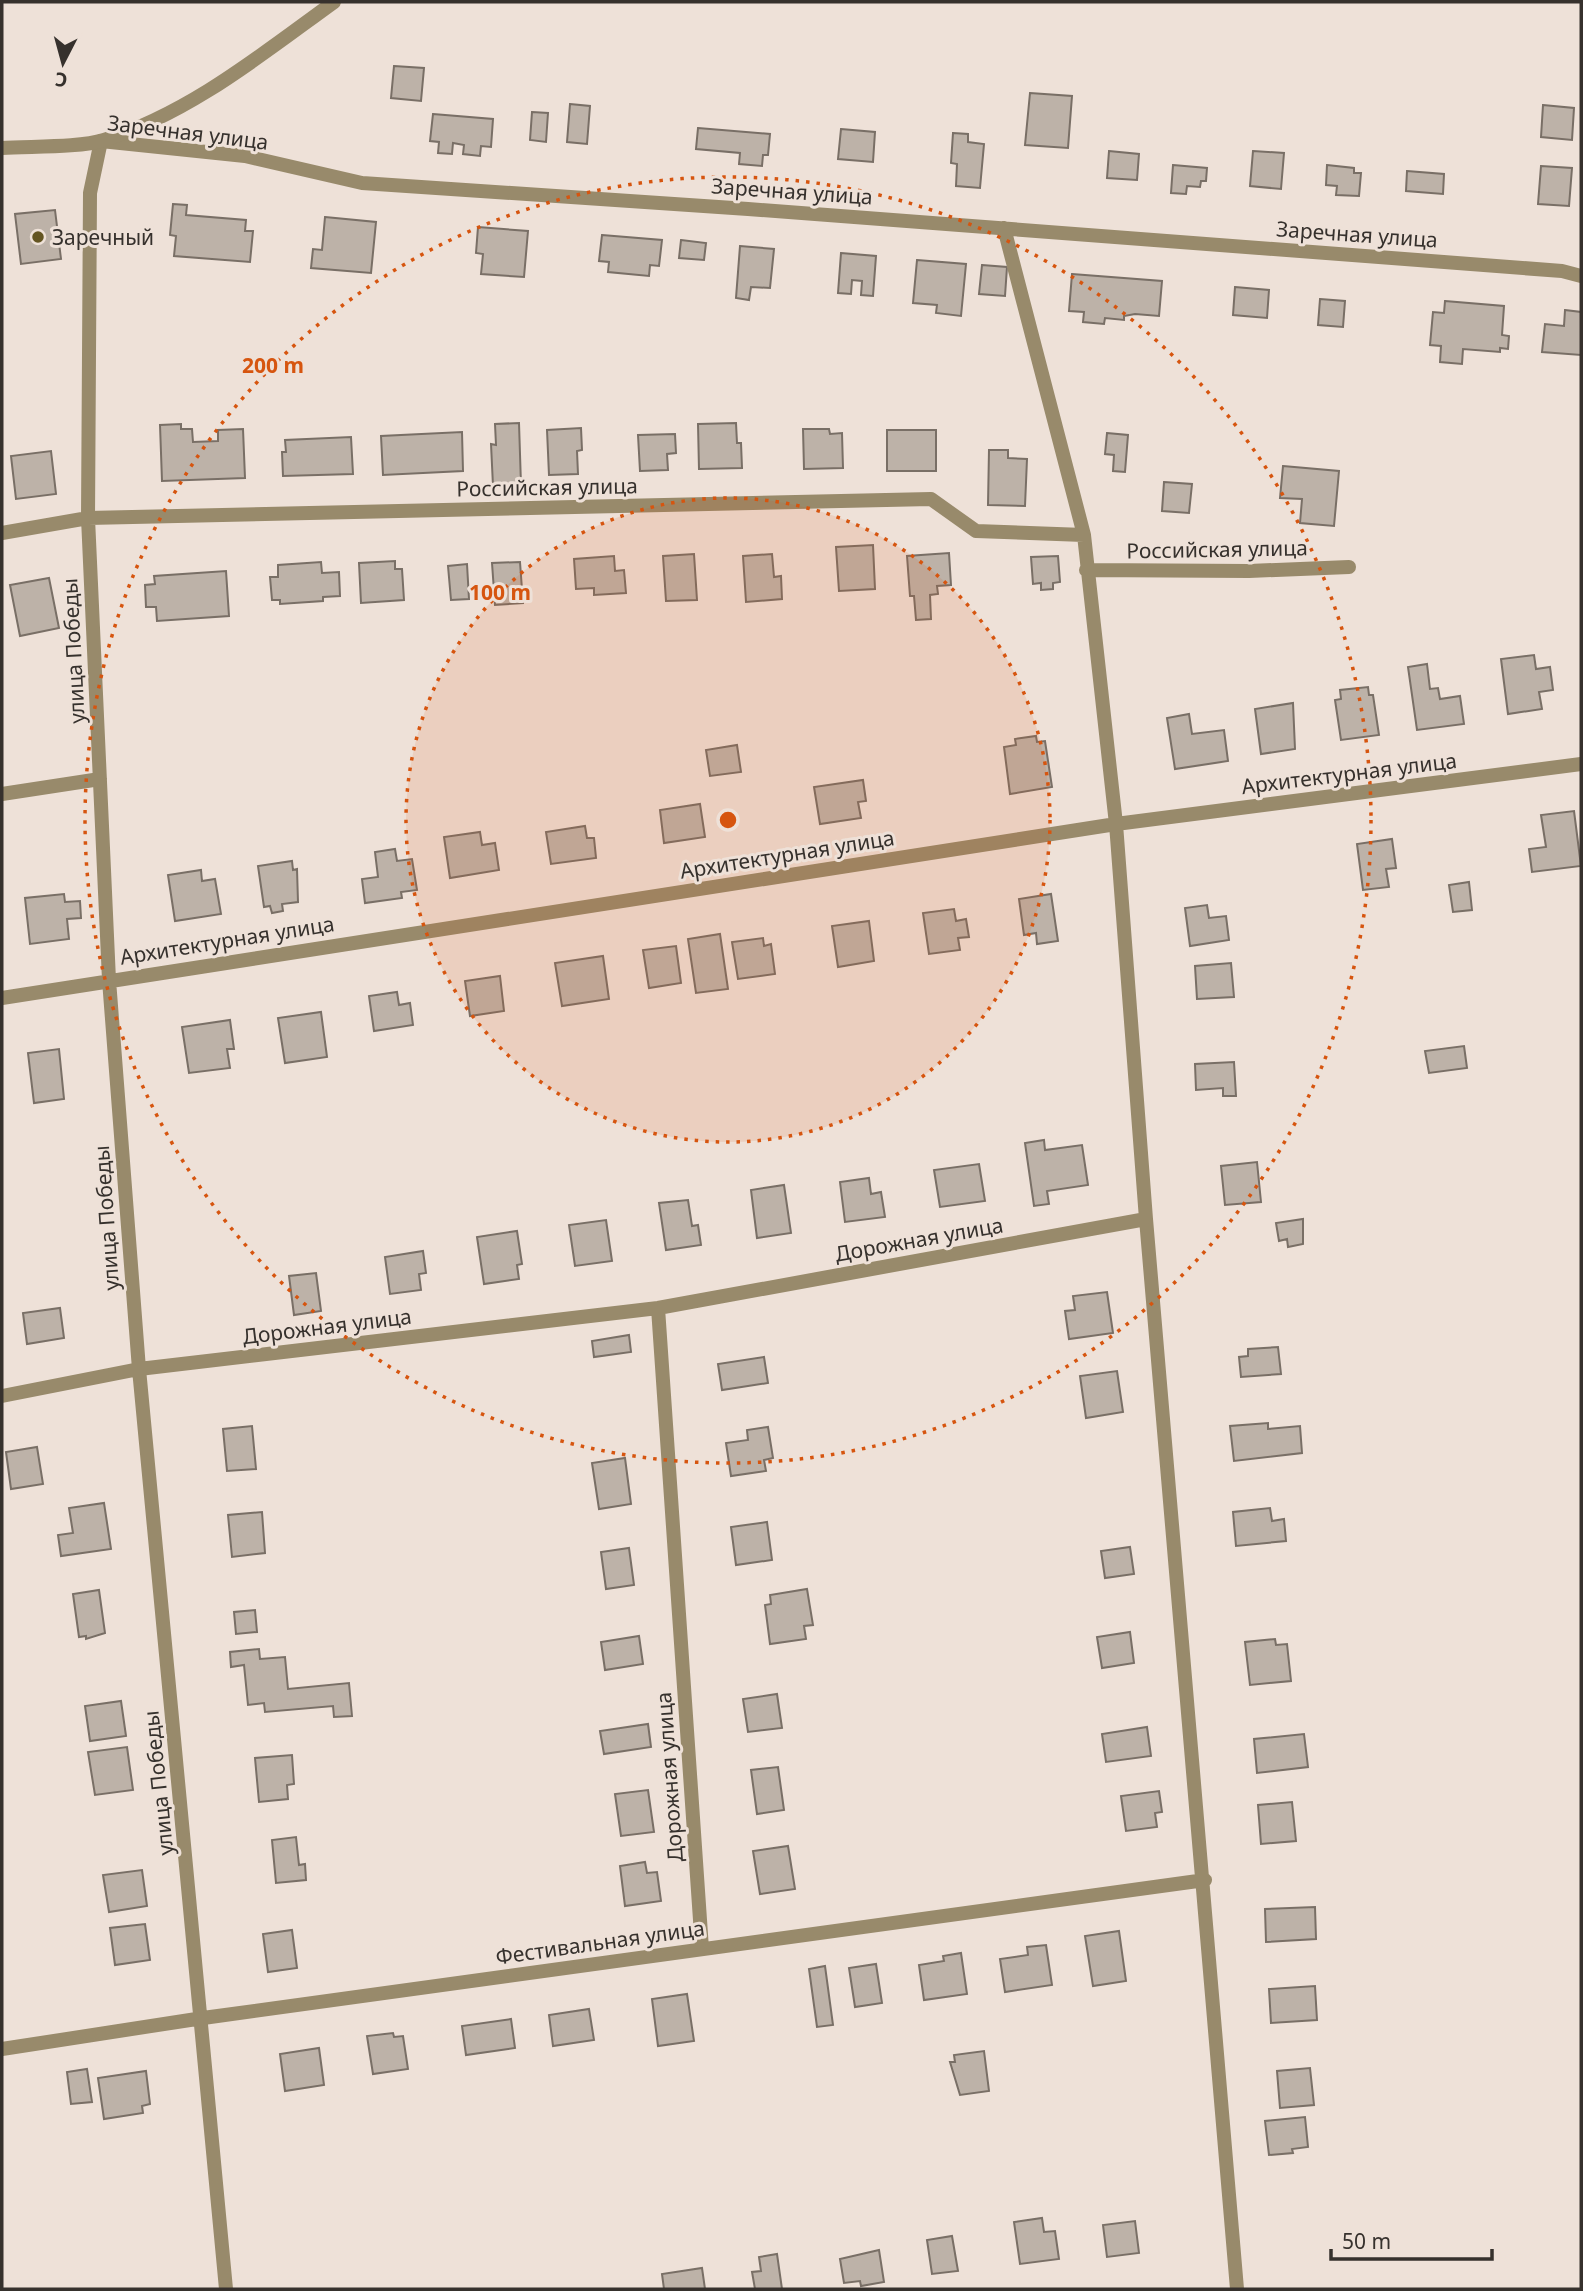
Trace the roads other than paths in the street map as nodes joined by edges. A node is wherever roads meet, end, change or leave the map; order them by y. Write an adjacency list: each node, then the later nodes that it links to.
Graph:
1 (334, 2): 2 (street)
2 (101, 141): 3 (street, Заречная улица); 4 (street, Заречная улица); 6 (street, улица Победы)
3 (2, 148)
4 (1004, 228): 5 (street, Заречная улица); 8 (street)
5 (1581, 276)
6 (88, 518): 7 (street, Российская улица); 8 (street, Российская улица); 12 (street, улица Победы)
7 (2, 533)
8 (1084, 535): 10 (street)
9 (1349, 567): 10 (street, Российская улица)
10 (1086, 570): 14 (street)
11 (1581, 764): 14 (street, Архитектурная улица)
12 (100, 779): 13 (street); 15 (street, улица Победы)
13 (2, 794)
14 (1116, 824): 15 (street, Архитектурная улица); 17 (street)
15 (109, 980): 16 (street, Архитектурная улица); 19 (street, улица Победы)
16 (2, 998)
17 (1146, 1219): 18 (street, Дорожная улица); 21 (street)
18 (658, 1308): 19 (street, Дорожная улица); 22 (street, Дорожная улица)
19 (139, 1369): 20 (street, Дорожная улица); 23 (street, улица Победы)
20 (2, 1396)
21 (1205, 1880): 22 (street, Фестивальная улица); 26 (street)
22 (702, 1949): 23 (street, Фестивальная улица)
23 (203, 2018): 24 (street, Фестивальная улица); 25 (street, улица Победы)
24 (2, 2049)
25 (226, 2289)
26 (1237, 2289)

